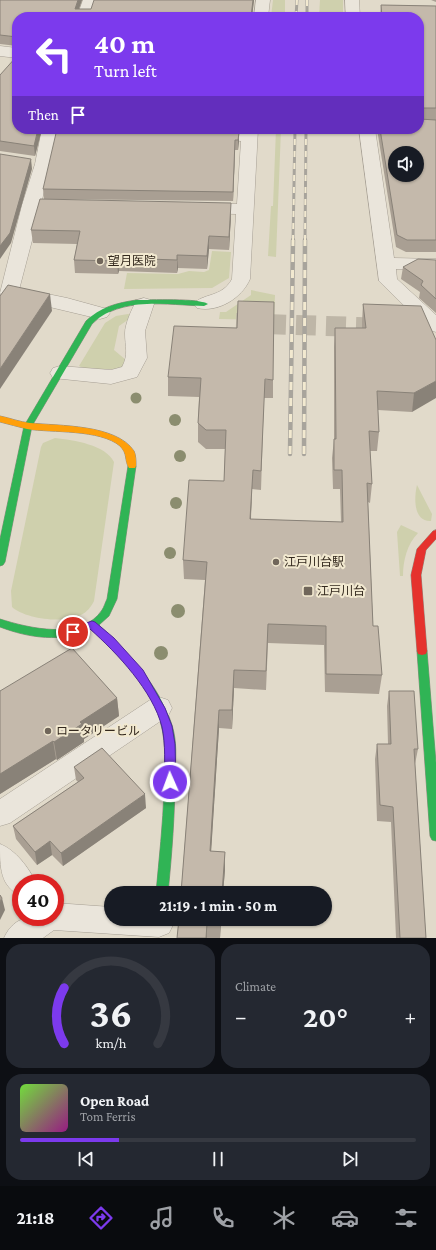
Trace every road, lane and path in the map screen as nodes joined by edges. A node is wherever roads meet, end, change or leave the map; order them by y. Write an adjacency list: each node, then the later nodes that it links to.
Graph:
1 (90, 0): 4 (street)
2 (263, 0): 5 (street)
3 (352, 0): 6 (street)
4 (86, 12)
5 (262, 12)
6 (353, 12)
7 (0, 51): 8 (street)
8 (12, 52)
9 (49, 134): 13 (street)
10 (250, 134): 17 (street)
11 (368, 134): 18 (street)
12 (24, 161): 13 (street)
13 (43, 164): 14 (street)
14 (31, 205): 15 (street); 20 (street)
15 (86, 206)
16 (180, 208): 17 (street)
17 (245, 209): 22 (street)
18 (386, 263): 19 (street); 24 (street)
19 (436, 265)
20 (5, 291): 23 (street)
21 (144, 304): 22 (street); 23 (street); 25 (street)
22 (204, 304)
23 (100, 313): 25 (street)
24 (436, 326)
25 (60, 373): 27 (street)
26 (0, 420): 27 (street)
27 (28, 426): 29 (street); 30 (street)
28 (436, 533): 32 (street)
29 (0, 562)
30 (92, 624): 31 (street); 33 (street)
31 (4, 628)
32 (428, 628): 35 (street)
33 (159, 708): 34 (street); 39 (street)
34 (0, 814)
35 (435, 822): 36 (street)
36 (436, 836)
37 (0, 857): 38 (street)
38 (14, 874)
39 (163, 886)
40 (64, 918): 42 (street)
41 (36, 926): 43 (street)
42 (159, 927)
43 (19, 938)

